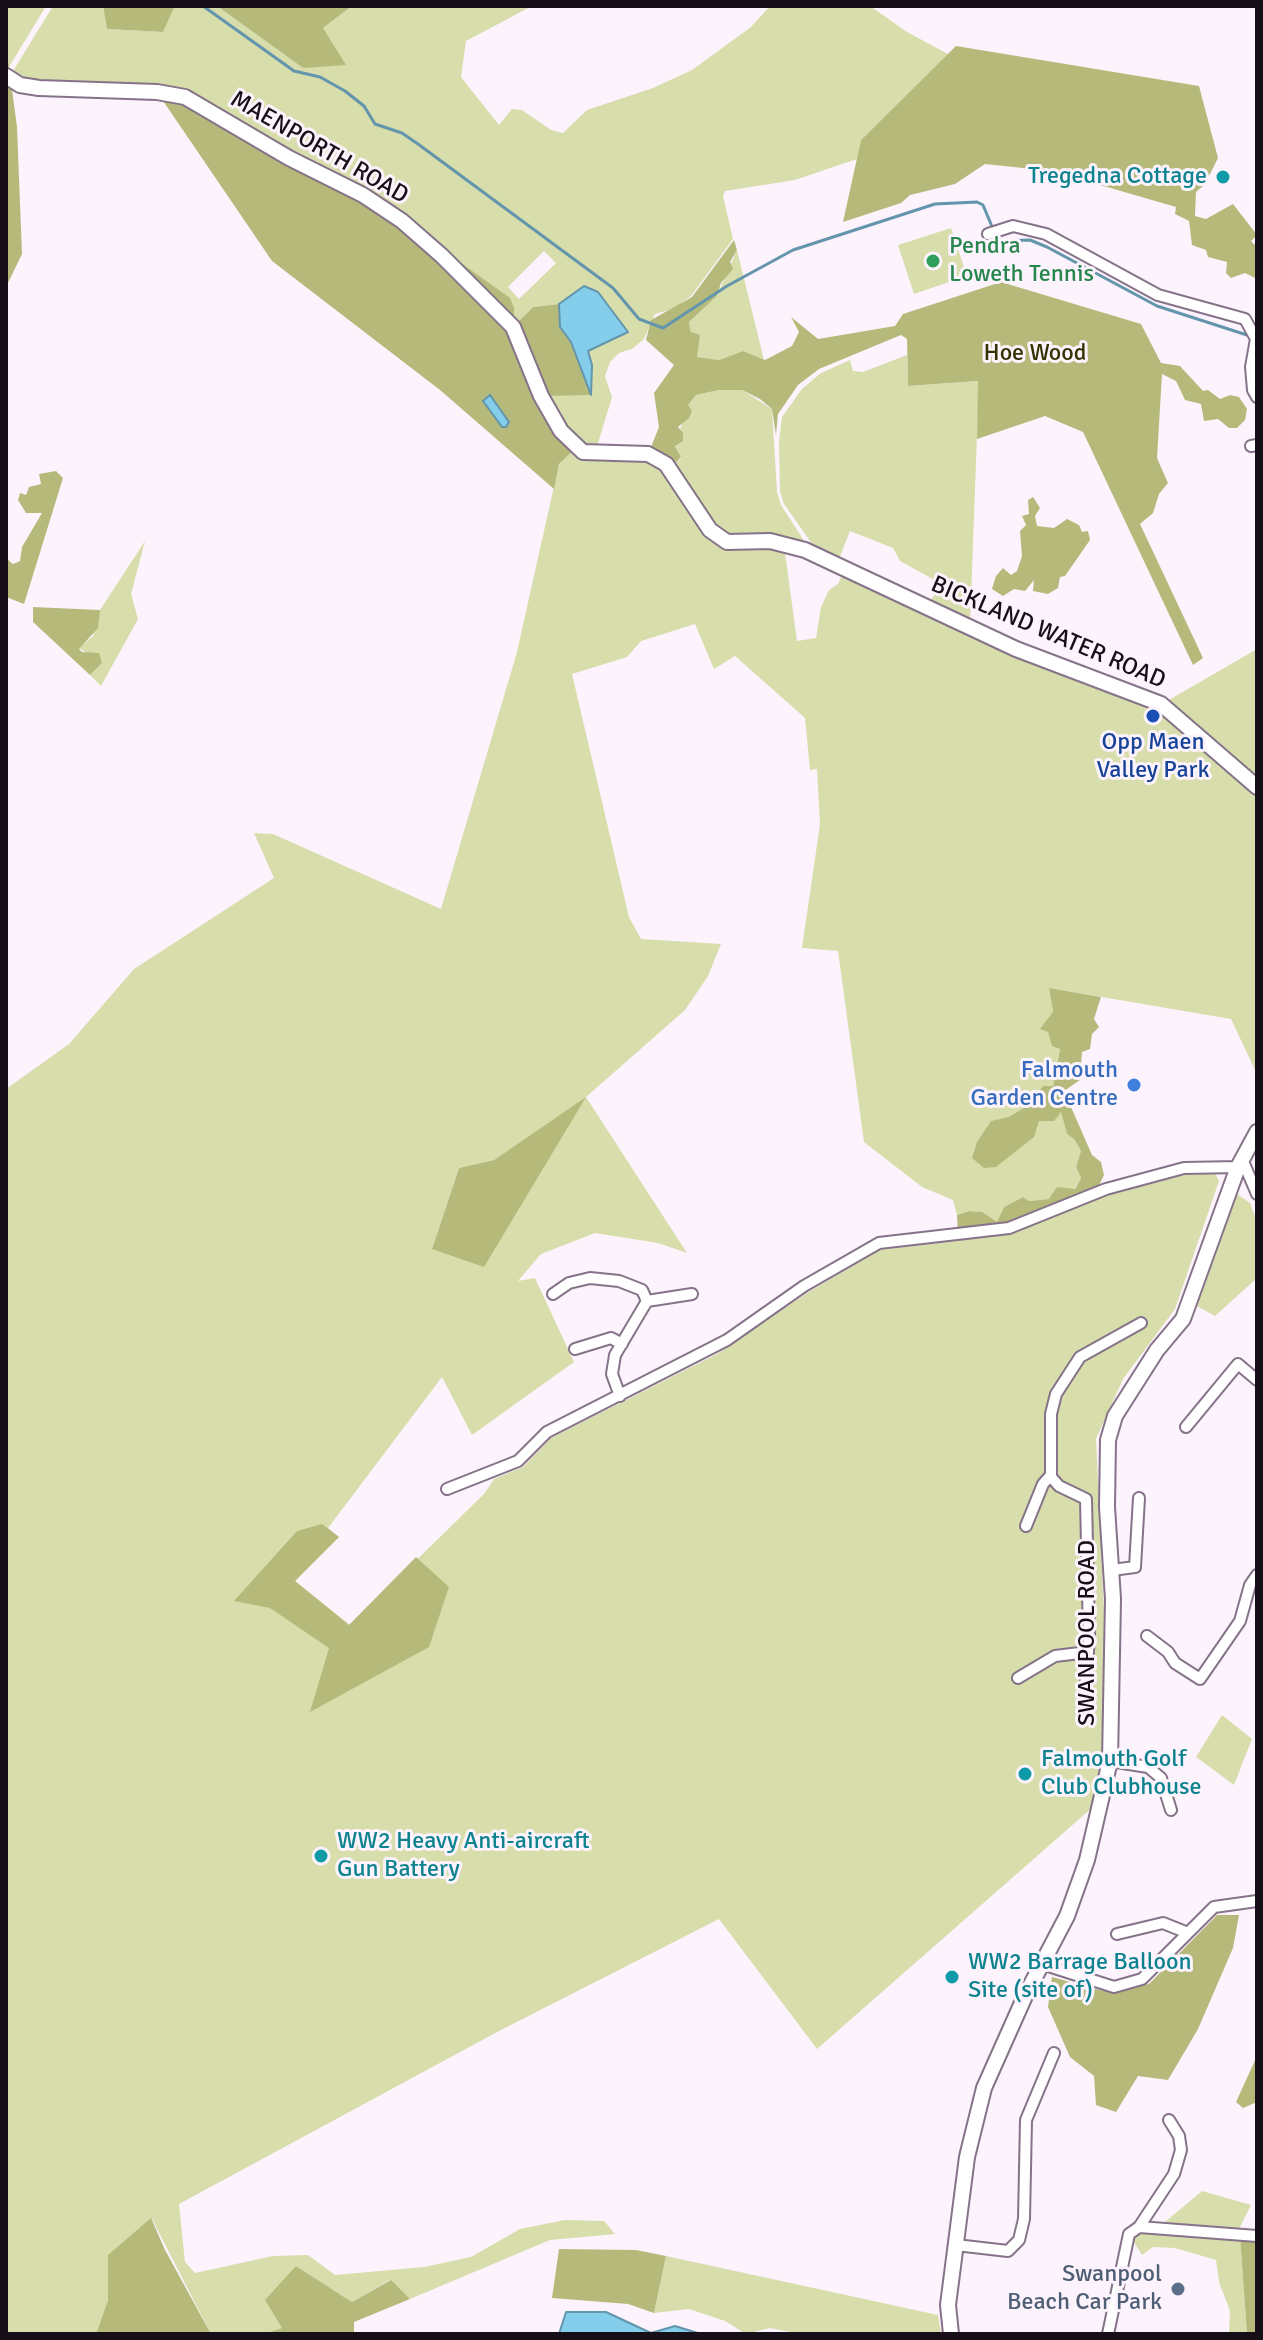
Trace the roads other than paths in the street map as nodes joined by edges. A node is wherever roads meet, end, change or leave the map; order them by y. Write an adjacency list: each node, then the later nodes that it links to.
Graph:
1 (6, 76): 4 (street, MAENPORTH ROAD)
2 (988, 234): 3 (street)
3 (1257, 397)
4 (596, 454): 5 (street, BICKLAND WATER ROAD)
5 (1257, 787)
6 (1257, 1132): 7 (street, SWANPOOL ROAD)
7 (1240, 1163): 8 (street); 16 (street); 22 (street, SWANPOOL ROAD)
8 (1257, 1194)
9 (553, 1294): 11 (street)
10 (692, 1294): 11 (street)
11 (647, 1301): 13 (street)
12 (1141, 1323): 18 (street)
13 (622, 1344): 14 (street); 16 (street)
14 (575, 1349)
15 (1257, 1380): 17 (street)
16 (620, 1396): 19 (street)
17 (1186, 1427)
18 (1051, 1475): 21 (street); 25 (street)
19 (447, 1489)
20 (1139, 1498): 22 (street)
21 (1026, 1526)
22 (1112, 1570): 28 (street, SWANPOOL ROAD)
23 (1257, 1575): 24 (street)
24 (1147, 1636)
25 (1088, 1652): 26 (street); 27 (street)
26 (1018, 1678)
27 (1086, 1681)
28 (1110, 1761): 29 (street); 33 (street, SWANPOOL ROAD)
29 (1171, 1810)
30 (1257, 1901): 31 (street)
31 (1188, 1933): 32 (street); 33 (street)
32 (1117, 1934)
33 (1042, 1964): 38 (street, SWANPOOL ROAD)
34 (1054, 2053): 38 (street)
35 (1169, 2120): 36 (street)
36 (1139, 2227): 37 (street); 40 (street)
37 (1257, 2236)
38 (956, 2245): 39 (street, SWANPOOL ROAD)
39 (951, 2334)
40 (1108, 2334)

